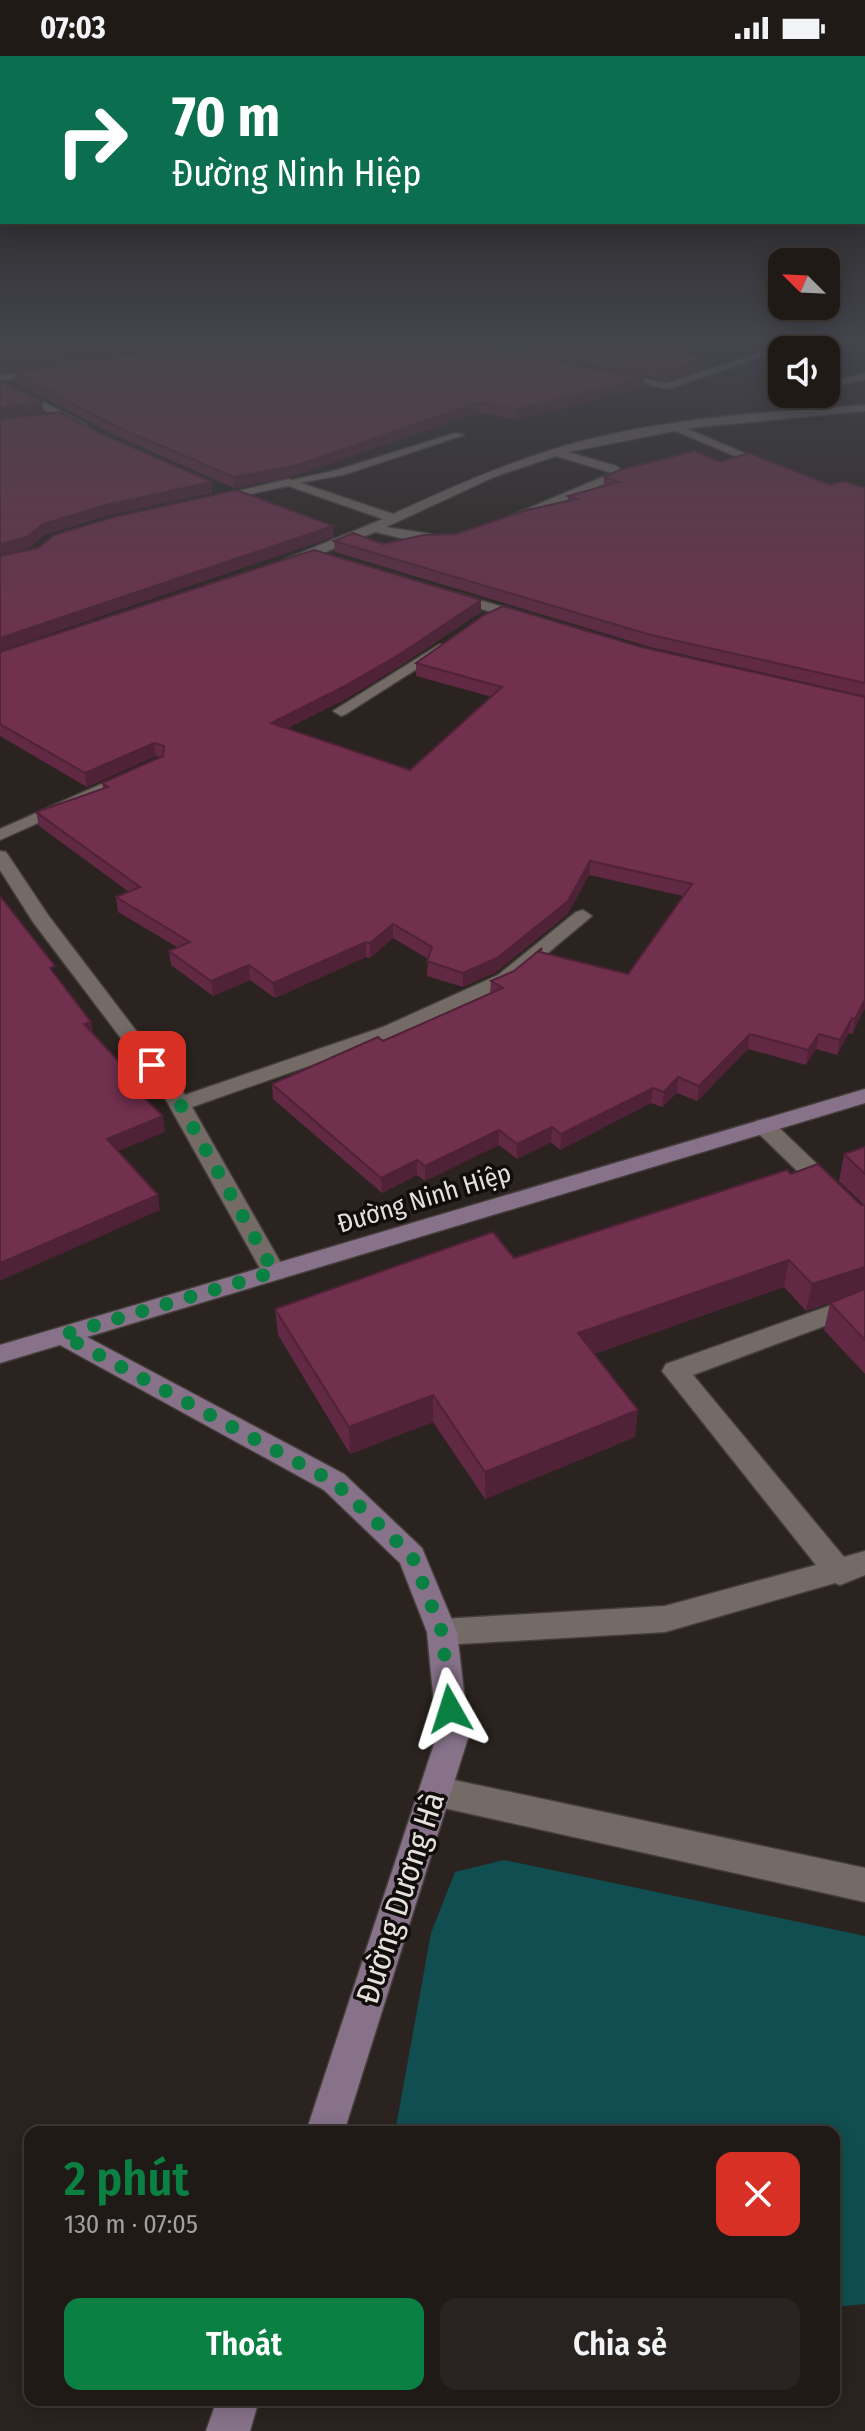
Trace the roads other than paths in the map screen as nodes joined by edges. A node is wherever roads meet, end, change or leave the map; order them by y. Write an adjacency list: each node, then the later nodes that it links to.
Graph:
1 (406, 452): 5 (street)
2 (555, 452): 9 (street); 11 (street)
3 (736, 452): 4 (street)
4 (783, 471)
5 (289, 482): 7 (street); 9 (street)
6 (217, 488): 7 (street)
7 (230, 493): 8 (street)
8 (201, 501)
9 (395, 519): 10 (street)
10 (373, 528): 12 (street); 13 (street)
11 (490, 528)
12 (464, 536)
13 (314, 554): 14 (street); 15 (street)
14 (343, 563)
15 (284, 564)
16 (430, 589): 17 (street)
17 (502, 610): 18 (street); 19 (street)
18 (477, 622)
19 (545, 623)
20 (454, 638): 21 (street)
21 (341, 711)
22 (143, 770): 23 (street)
23 (0, 835)
24 (0, 856): 27 (street)
25 (583, 916): 27 (street)
26 (865, 1096): 28 (main road, Đường Ninh Hiệp)
27 (180, 1104): 30 (street)
28 (764, 1126): 29 (street); 30 (main road, Đường Ninh Hiệp)
29 (865, 1223)
30 (274, 1272): 32 (main road, Đường Ninh Hiệp)
31 (865, 1302): 34 (street)
32 (62, 1335): 33 (main road, Đường Ninh Hiệp); 35 (main road, Đường Dương Hà)
33 (0, 1354)
34 (852, 1568): 35 (street)
35 (442, 1632): 36 (main road, Đường Dương Hà)
36 (435, 1791): 37 (street); 38 (main road, Đường Dương Hà)
37 (865, 1885)
38 (327, 2126)
39 (236, 2406): 40 (main road)
40 (228, 2431)

